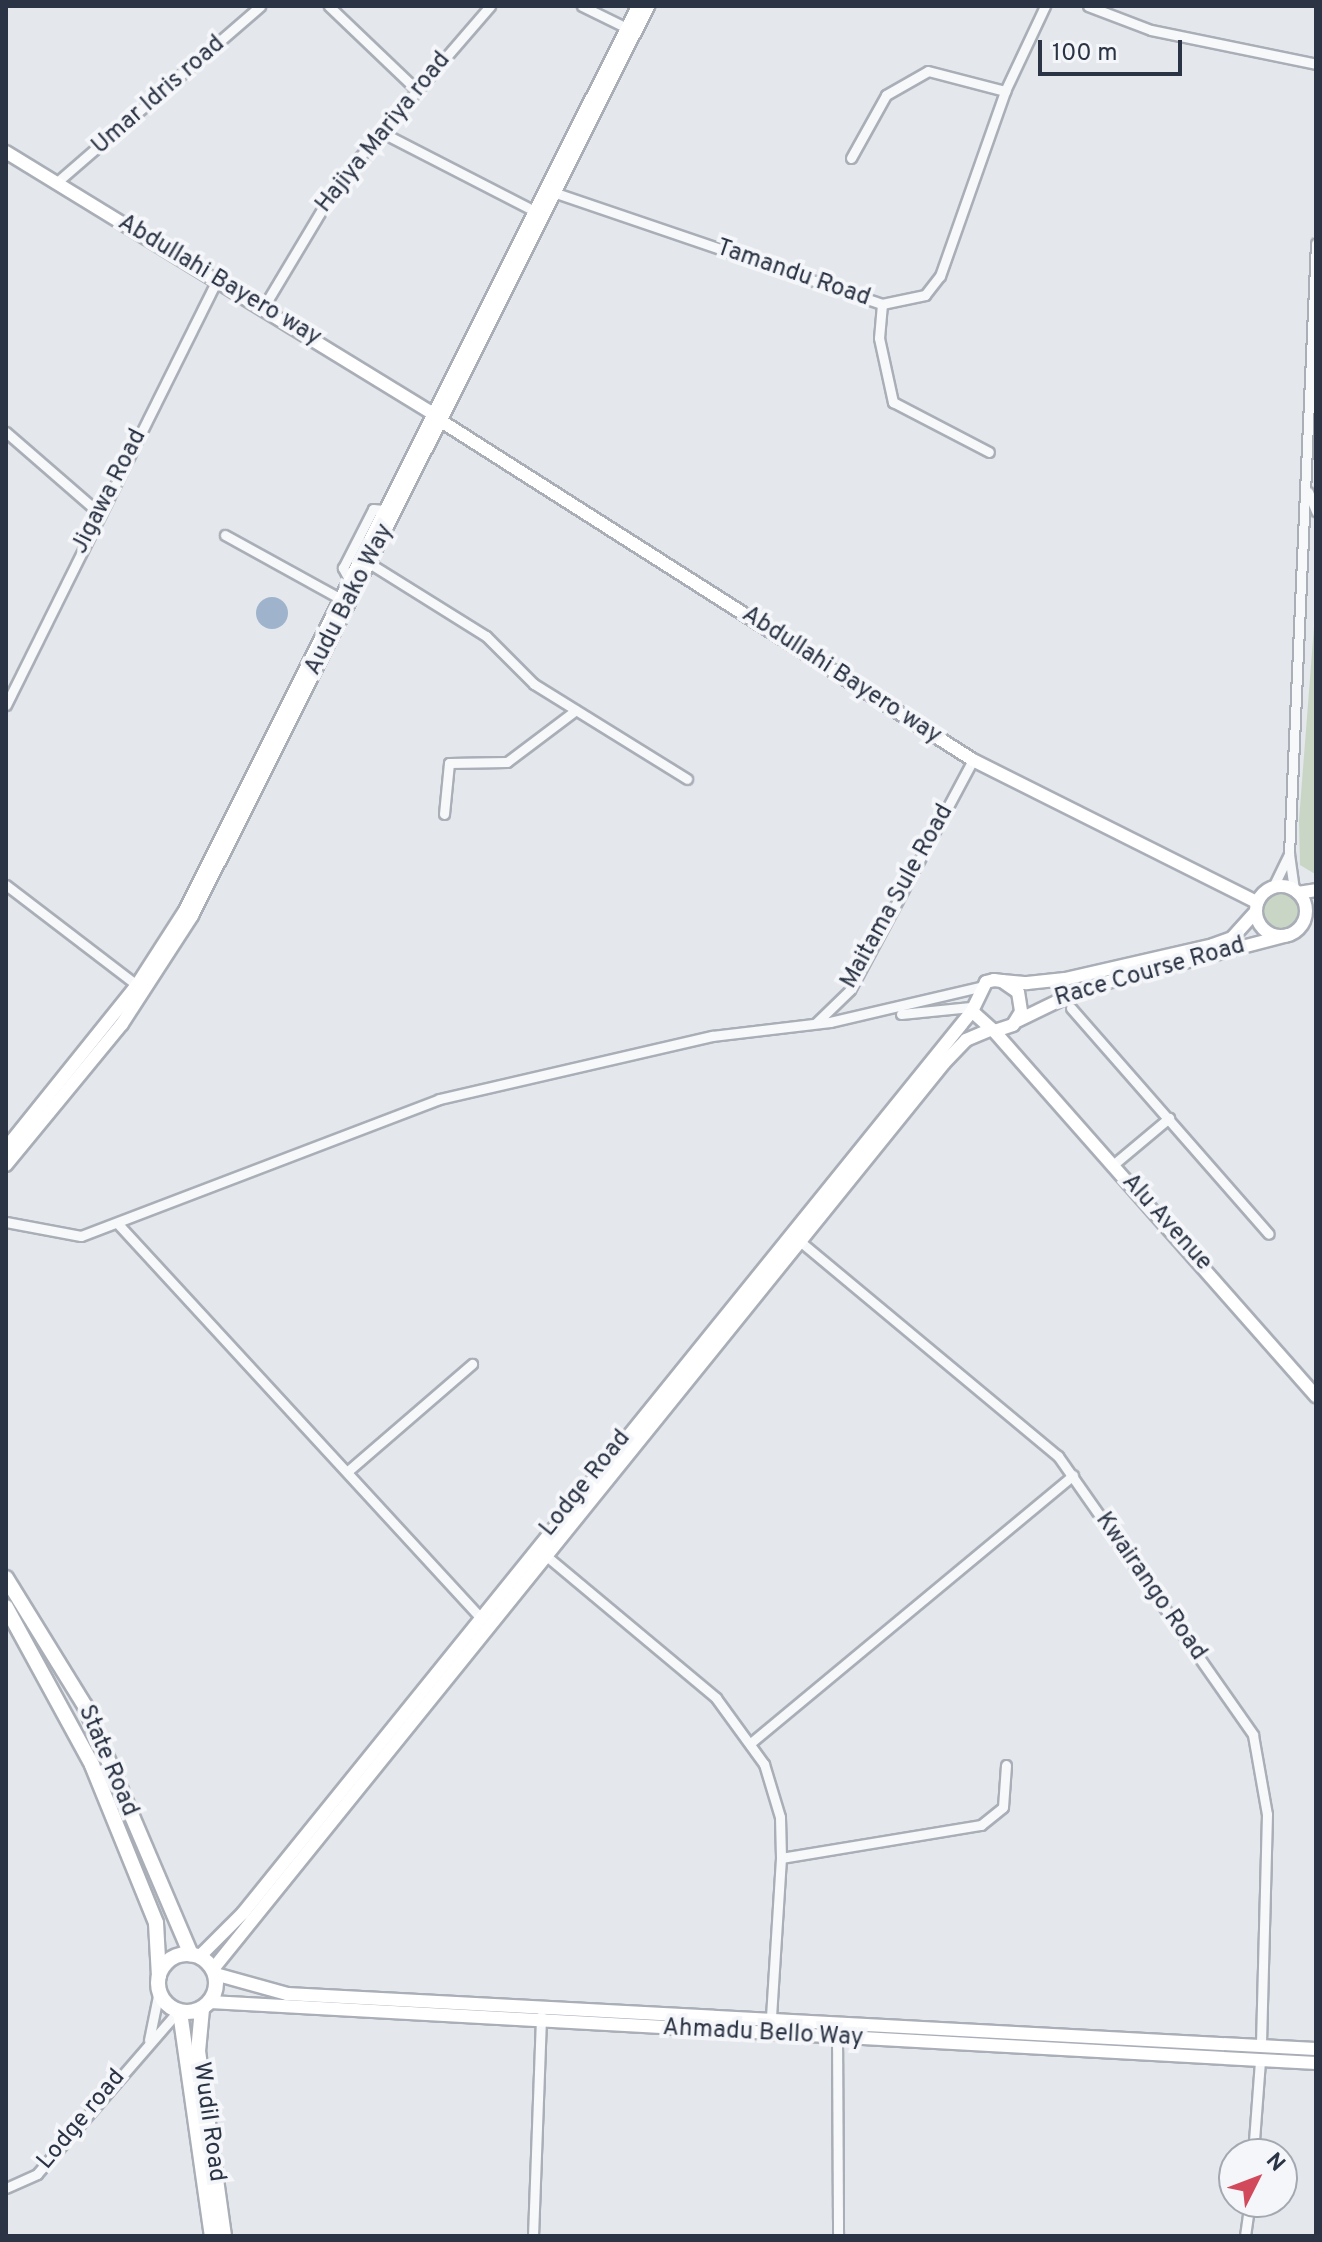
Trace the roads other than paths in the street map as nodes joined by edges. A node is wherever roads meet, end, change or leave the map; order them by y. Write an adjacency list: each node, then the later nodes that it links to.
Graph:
1 (260, 6): 16 (street, Umar Idris road)
2 (329, 6): 11 (street)
3 (490, 6): 11 (street, Hajiya Mariya road)
4 (582, 6): 9 (street)
5 (638, 6): 9 (street, Audu Bako Way)
6 (648, 6): 17 (street, Audu Bako Way)
7 (1045, 6): 12 (street, Tamandu Road)
8 (1088, 6): 10 (street)
9 (627, 28): 17 (street, Audu Bako Way)
10 (1316, 64)
11 (417, 90): 13 (street, Hajiya Mariya road)
12 (1005, 91): 15 (street); 21 (street, Tamandu Road)
13 (381, 132): 18 (street); 22 (street, Hajiya Mariya road)
14 (6, 152): 16 (street, Abdullahi Bayero way)
15 (851, 158)
16 (56, 183): 20 (street, Abdullahi Bayero way)
17 (550, 191): 18 (street, Audu Bako Way); 21 (street, Tamandu Road); 23 (street, Audu Bako Way)
18 (535, 211): 23 (street, Audu Bako Way)
19 (1316, 244): 26 (street)
20 (217, 280): 22 (street, Abdullahi Bayero way); 29 (street, Jigawa Road)
21 (882, 304): 25 (street)
22 (263, 308): 23 (street, Abdullahi Bayero way)
23 (436, 416): 31 (street, Audu Bako Way); 32 (street, Audu Bako Way); 35 (street, Abdullahi Bayero way)
24 (6, 432): 29 (street)
25 (989, 452)
26 (1311, 475): 27 (street)
27 (1306, 488): 28 (street); 38 (street)
28 (1316, 511)
29 (98, 512): 33 (street, Jigawa Road)
30 (225, 535): 32 (street)
31 (369, 563): 34 (street); 60 (street, Audu Bako Way)
32 (339, 598): 48 (street, Audu Bako Way)
33 (6, 705)
34 (576, 710): 36 (street); 37 (street)
35 (973, 760): 43 (street, Abdullahi Bayero way); 54 (street, Maitama Sule Road)
36 (687, 779)
37 (444, 814)
38 (1289, 854): 40 (street); 42 (street)
39 (6, 885): 48 (street)
40 (1273, 887): 42 (street); 43 (street)
41 (1316, 890): 42 (street)
42 (1296, 891): 45 (street)
43 (1256, 906): 46 (street); 47 (street, Race Course Road)
44 (1316, 913): 45 (street)
45 (1304, 920): 46 (street)
46 (1288, 935): 53 (street, Race Course Road)
47 (1002, 981): 49 (street); 53 (street)
48 (137, 985): 58 (street, Audu Bako Way)
49 (979, 987): 51 (street); 52 (street)
50 (1071, 1008): 57 (street)
51 (972, 1009): 52 (street); 55 (street); 72 (street, Lodge Road)
52 (830, 1022): 54 (street)
53 (1013, 1024): 55 (street); 56 (street)
54 (813, 1025): 62 (street)
55 (992, 1030): 56 (street, Alu Avenue); 64 (street, Lodge Road)
56 (1011, 1053): 59 (street, Alu Avenue)
57 (1169, 1118): 59 (street); 63 (street)
58 (6, 1148)
59 (1114, 1164): 66 (street, Alu Avenue)
60 (6, 1165)
61 (6, 1222): 62 (street)
62 (119, 1225): 67 (street)
63 (1269, 1234)
64 (802, 1243): 68 (street, Kwairango Road); 69 (street, Lodge Road)
65 (472, 1364): 67 (street)
66 (1316, 1396)
67 (348, 1471): 72 (street)
68 (1073, 1475): 73 (street); 87 (street, Kwairango Road)
69 (544, 1554): 73 (street); 77 (street, Lodge Road)
70 (6, 1578): 76 (main road, State Road)
71 (6, 1607): 78 (main road, State Road)
72 (479, 1616): 76 (street, Lodge Road)
73 (753, 1741): 75 (street)
74 (1006, 1765): 75 (street)
75 (781, 1858): 83 (street)
76 (195, 1955): 77 (main road); 78 (main road)
77 (214, 1971): 79 (main road); 81 (street, Ahmadu Bello Way)
78 (159, 1984): 80 (main road); 85 (street)
79 (206, 2005): 80 (main road); 81 (street, Ahmadu Bello Way); 92 (main road, Wudil Road)
80 (179, 2011): 85 (street, Lodge road); 91 (main road, Wudil Road)
81 (462, 2011): 82 (street, Ahmadu Bello Way)
82 (541, 2016): 83 (street, Ahmadu Bello Way); 93 (street)
83 (770, 2029): 84 (street, Ahmadu Bello Way)
84 (837, 2033): 87 (street, Ahmadu Bello Way); 94 (street)
85 (149, 2040): 90 (street, Lodge road)
86 (1316, 2049): 87 (street, Ahmadu Bello Way)
87 (1261, 2053): 88 (street, Ahmadu Bello Way); 89 (street, Kwairango Road)
88 (1316, 2063)
89 (1254, 2138)
90 (6, 2188)
91 (212, 2236)
92 (224, 2236)
93 (533, 2236)
94 (838, 2236)

